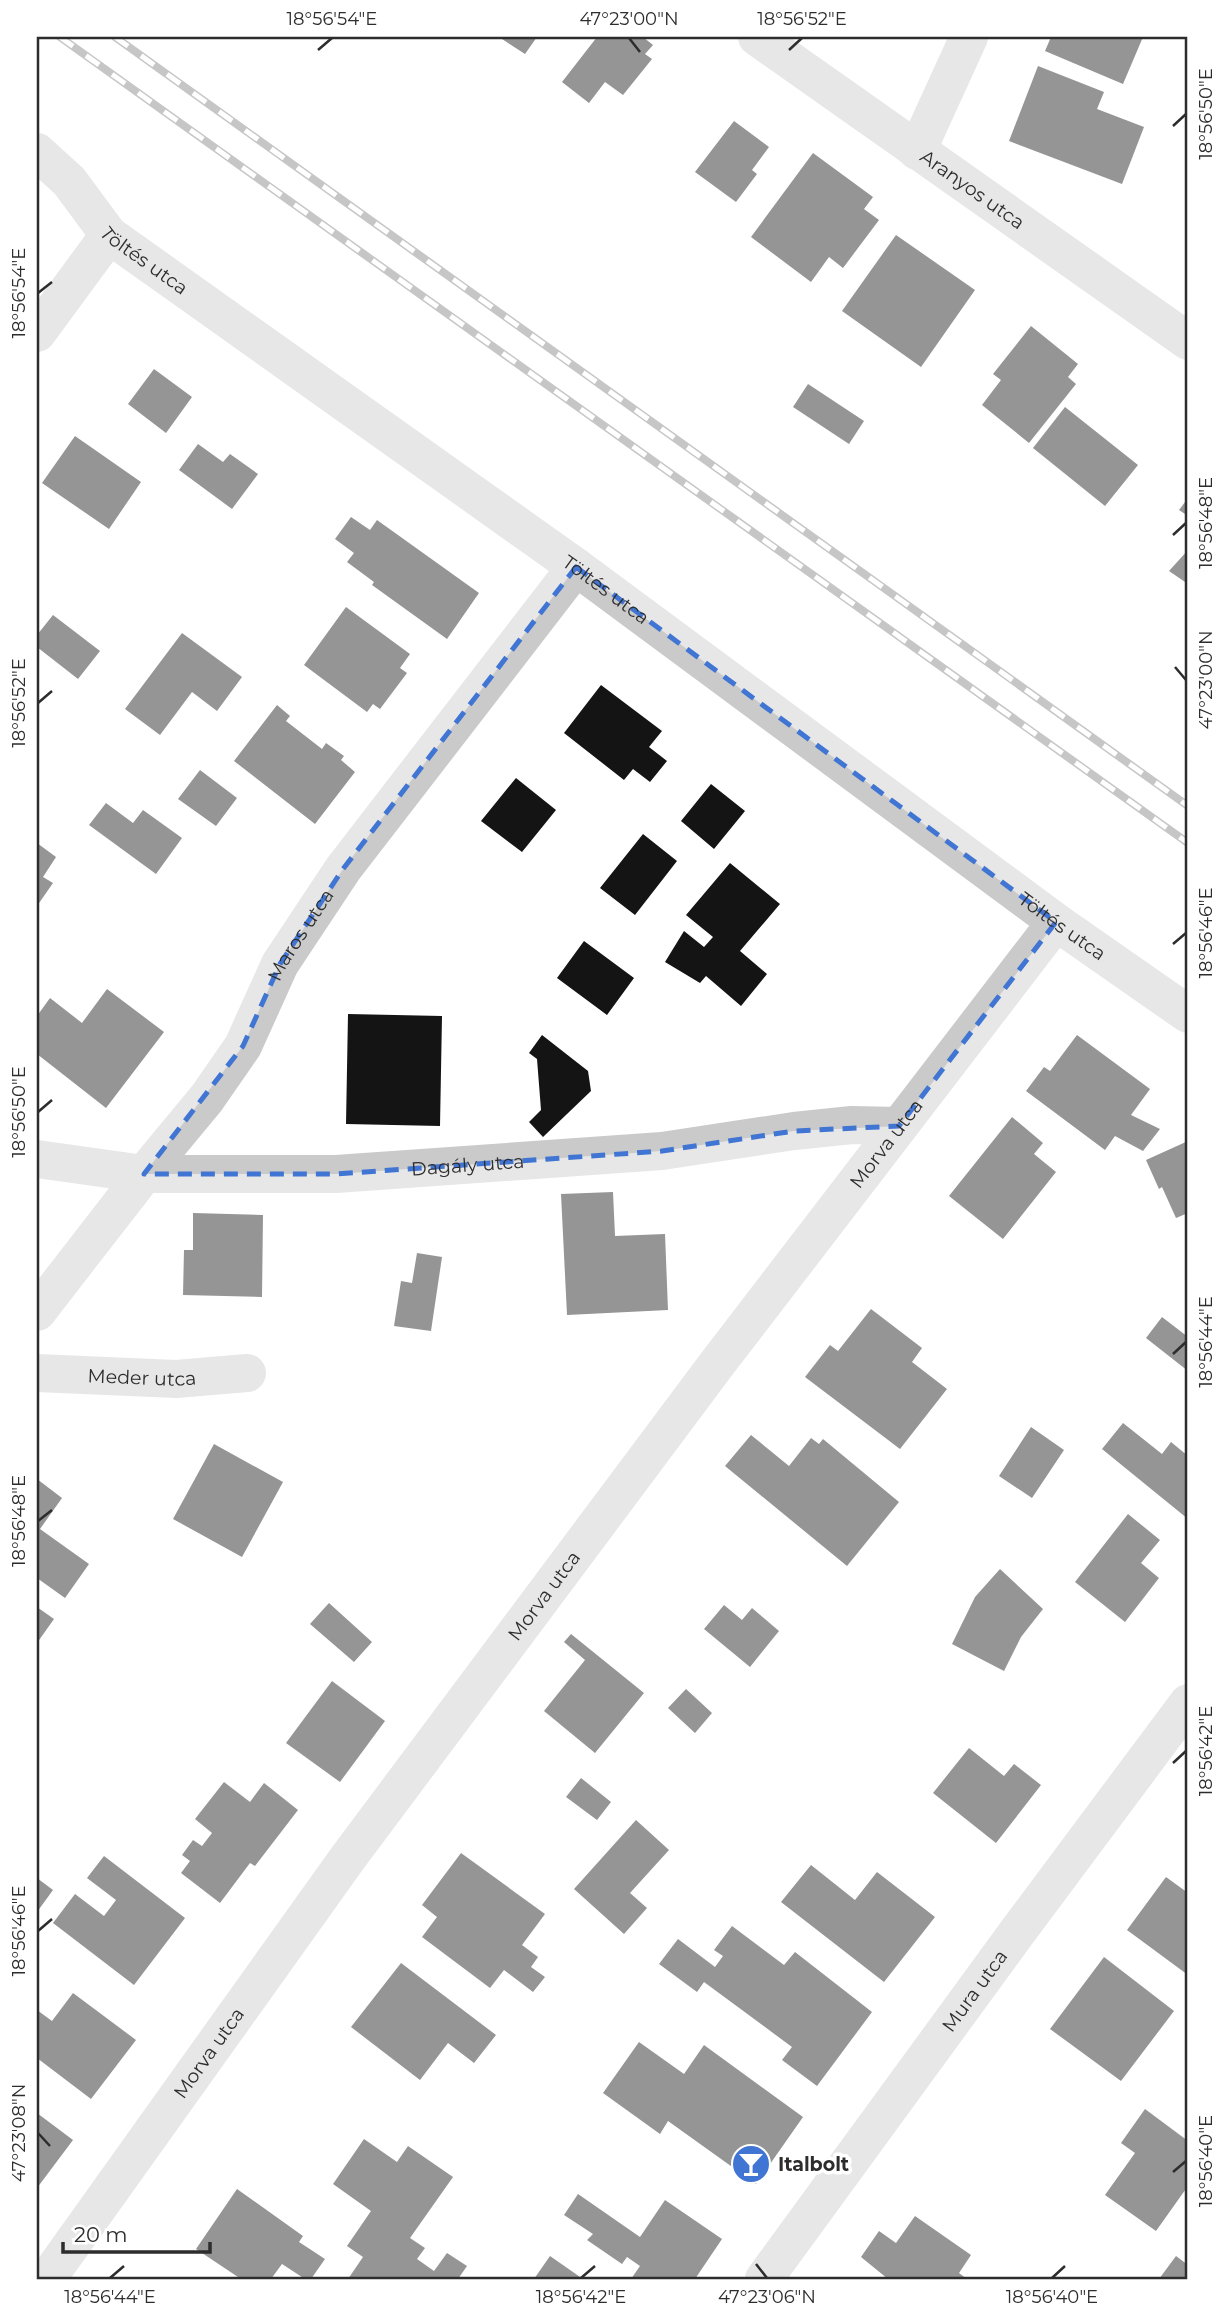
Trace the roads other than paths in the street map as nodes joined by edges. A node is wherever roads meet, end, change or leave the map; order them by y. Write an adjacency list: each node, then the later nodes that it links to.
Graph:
1 (757, 37): 3 (street, Aranyos utca)
2 (969, 37): 3 (street)
3 (917, 151): 7 (street, Aranyos utca)
4 (37, 152): 5 (street, Töltés utca)
5 (109, 235): 6 (street); 8 (street, Töltés utca)
6 (37, 333)
7 (1188, 341)
8 (576, 566): 9 (street, Töltés utca); 13 (street, Maros utca)
9 (1056, 922): 10 (street, Töltés utca); 11 (street, Morva utca)
10 (1188, 1014)
11 (900, 1126): 13 (street, Dagály utca); 18 (street, Morva utca)
12 (37, 1159): 13 (street, Dagály utca)
13 (144, 1174): 14 (street, Maros utca)
14 (37, 1312)
15 (37, 1373): 16 (street, Meder utca)
16 (247, 1373)
17 (1188, 1703): 19 (street, Mura utca)
18 (47, 2279)
19 (764, 2279)

